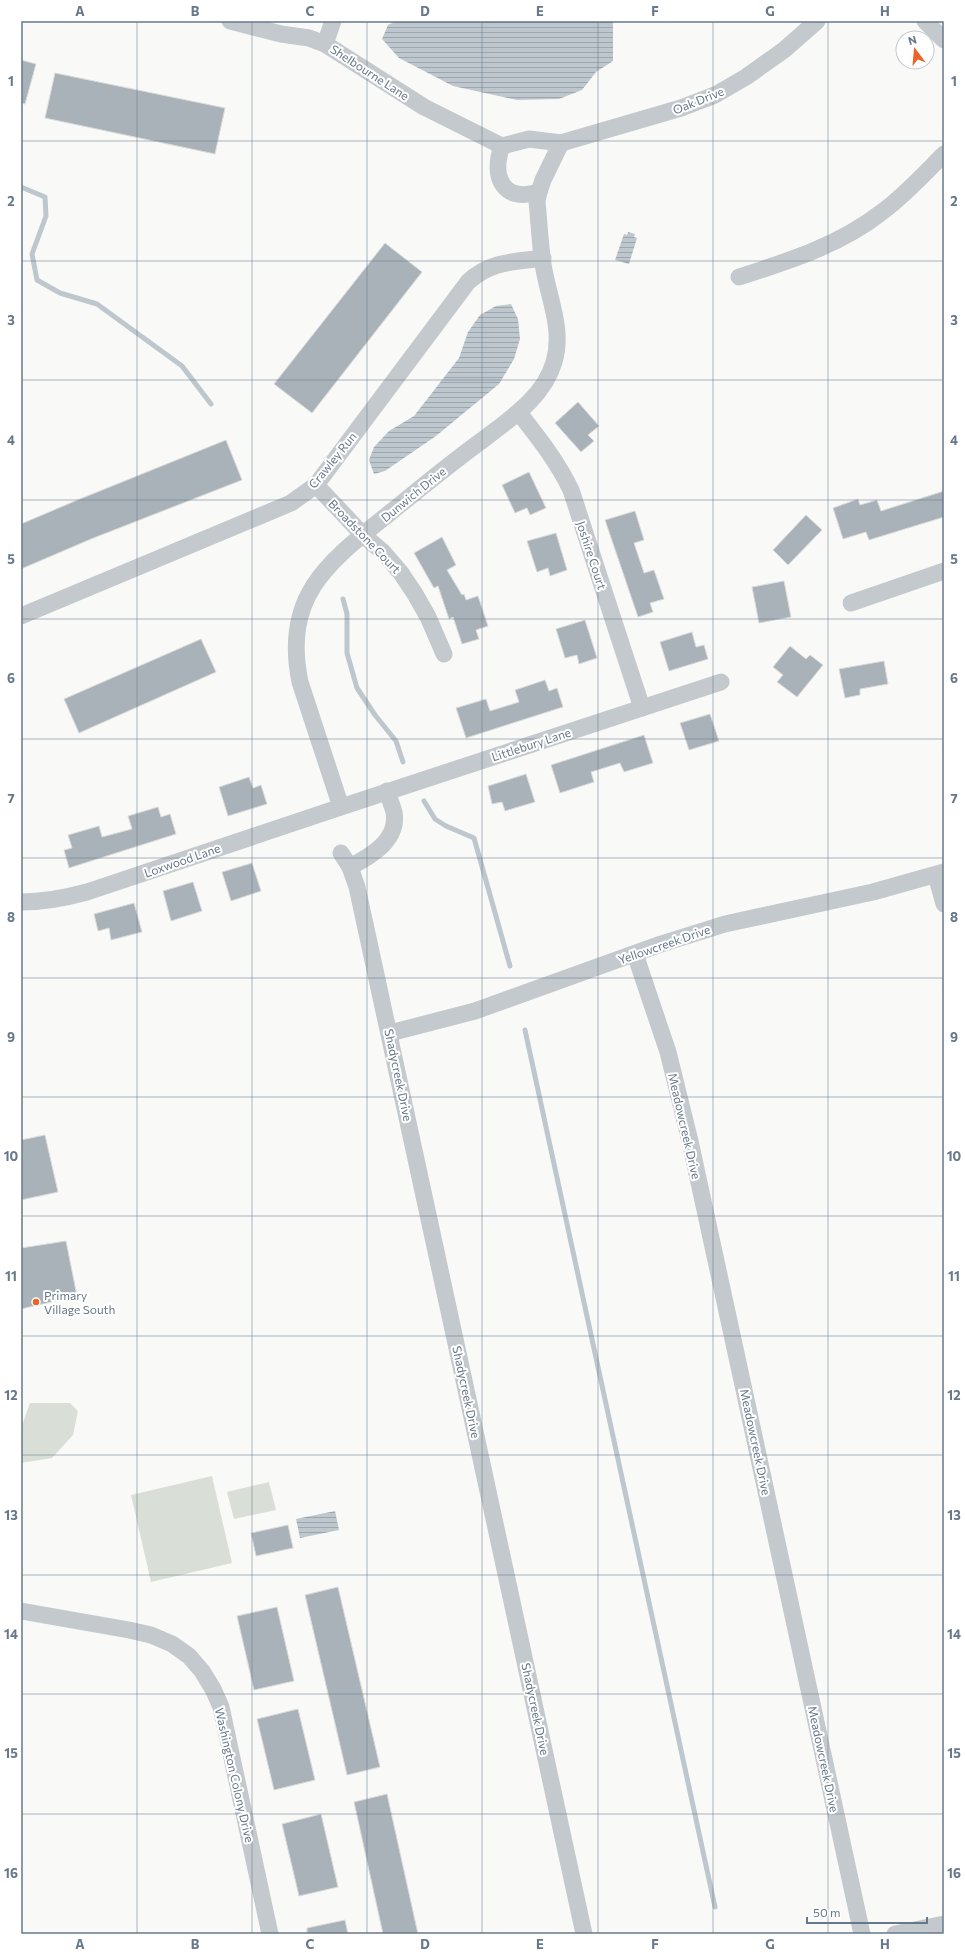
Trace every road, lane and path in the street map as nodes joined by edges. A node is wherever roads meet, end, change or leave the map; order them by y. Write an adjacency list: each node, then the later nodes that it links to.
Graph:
1 (230, 21): 6 (street, Shelbourne Lane)
2 (333, 21): 6 (street)
3 (817, 21): 7 (street, Oak Drive)
4 (925, 21): 5 (street)
5 (944, 40)
6 (325, 44): 8 (street, Shelbourne Lane)
7 (561, 143): 8 (street, Oak Drive); 10 (street)
8 (502, 146): 10 (street)
9 (944, 154): 12 (street)
10 (539, 192): 11 (street, Dunwich Drive)
11 (543, 258): 13 (street, Dunwich Drive); 14 (street, Crawley Run)
12 (739, 277)
13 (519, 412): 15 (street, Dunwich Drive); 21 (street, Joshire Court)
14 (316, 485): 15 (street, Broadstone Court); 18 (street, Crawley Run)
15 (363, 535): 19 (street, Broadstone Court); 23 (street, Dunwich Drive)
16 (944, 571): 17 (street)
17 (851, 603)
18 (21, 616)
19 (444, 654)
20 (721, 682): 21 (street, Littlebury Lane)
21 (642, 708): 22 (street, Littlebury Lane)
22 (387, 791): 23 (street, Littlebury Lane); 25 (street)
23 (341, 806): 27 (street, Loxwood Lane)
24 (341, 853): 25 (street, Shadycreek Drive)
25 (350, 868): 30 (street, Shadycreek Drive)
26 (940, 874): 28 (street); 29 (street, Yellowcreek Drive)
27 (21, 902)
28 (944, 904)
29 (635, 954): 30 (street, Yellowcreek Drive); 35 (street, Meadowcreek Drive)
30 (390, 1033): 34 (street, Shadycreek Drive)
31 (21, 1611): 33 (street, Washington Colony Drive)
32 (944, 1924): 36 (street)
33 (270, 1934)
34 (584, 1934)
35 (862, 1934)
36 (895, 1934)

